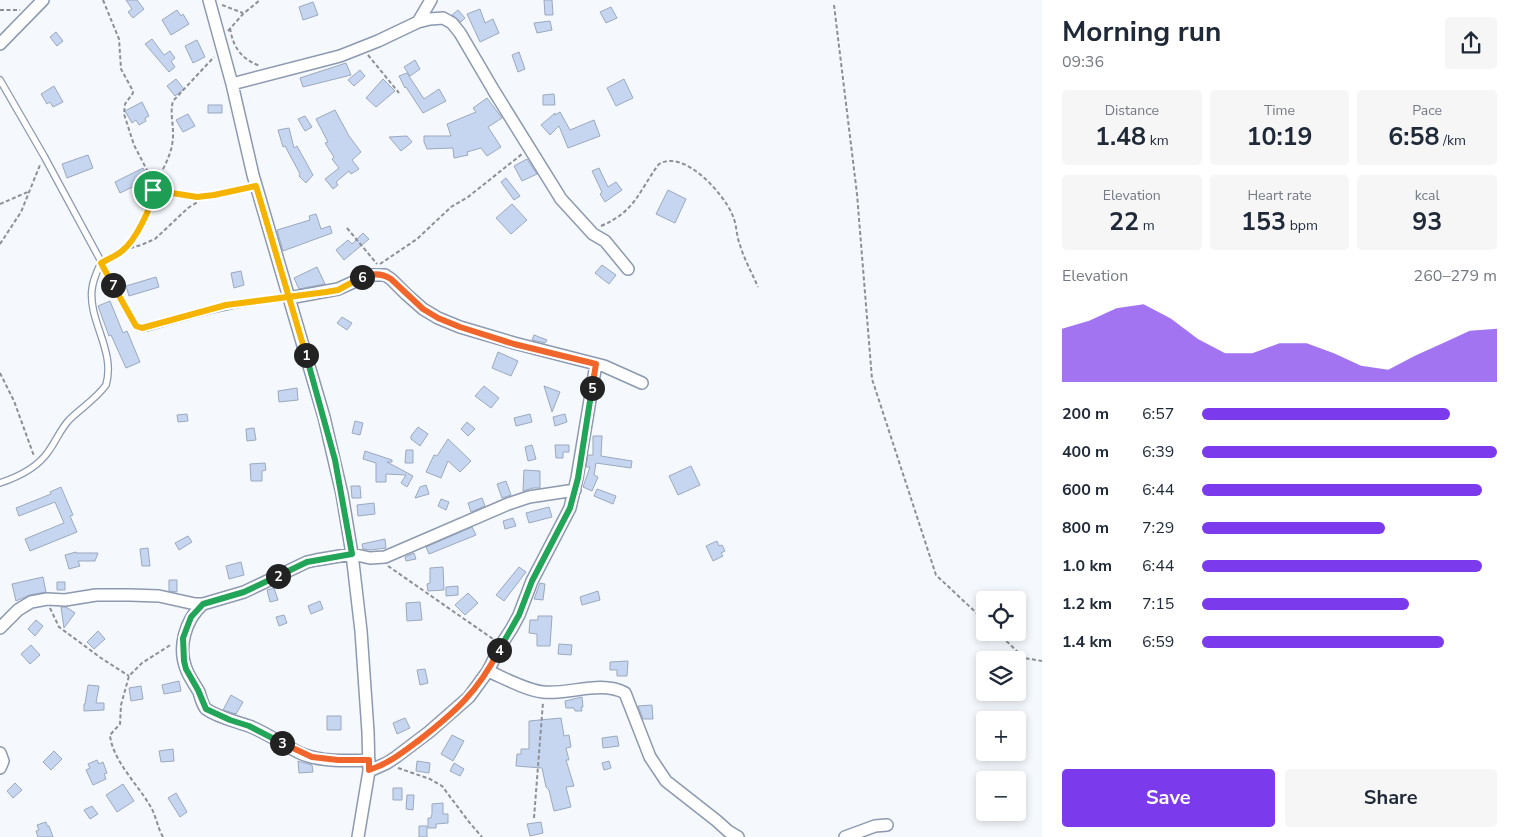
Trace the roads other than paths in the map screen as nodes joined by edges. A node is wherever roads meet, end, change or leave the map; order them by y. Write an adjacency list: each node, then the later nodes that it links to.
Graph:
1 (43, 0): 5 (street)
2 (431, 0): 4 (street)
3 (209, 1): 7 (street)
4 (418, 22): 7 (street); 9 (street)
5 (0, 44)
6 (0, 80): 8 (lane)
7 (232, 84): 10 (street)
8 (101, 263): 10 (lane); 13 (lane)
9 (628, 269)
10 (289, 298): 11 (street); 15 (street)
11 (596, 364): 12 (street); 14 (street)
12 (642, 383)
13 (0, 483)
14 (574, 490): 15 (street); 18 (street)
15 (352, 554): 16 (street); 20 (street)
16 (203, 604): 17 (street); 20 (street)
17 (0, 628)
18 (488, 671): 20 (street); 24 (street)
19 (0, 753): 21 (street)
20 (369, 765): 23 (street)
21 (0, 768)
22 (887, 825): 25 (street)
23 (358, 837)
24 (738, 837)
25 (845, 837)

